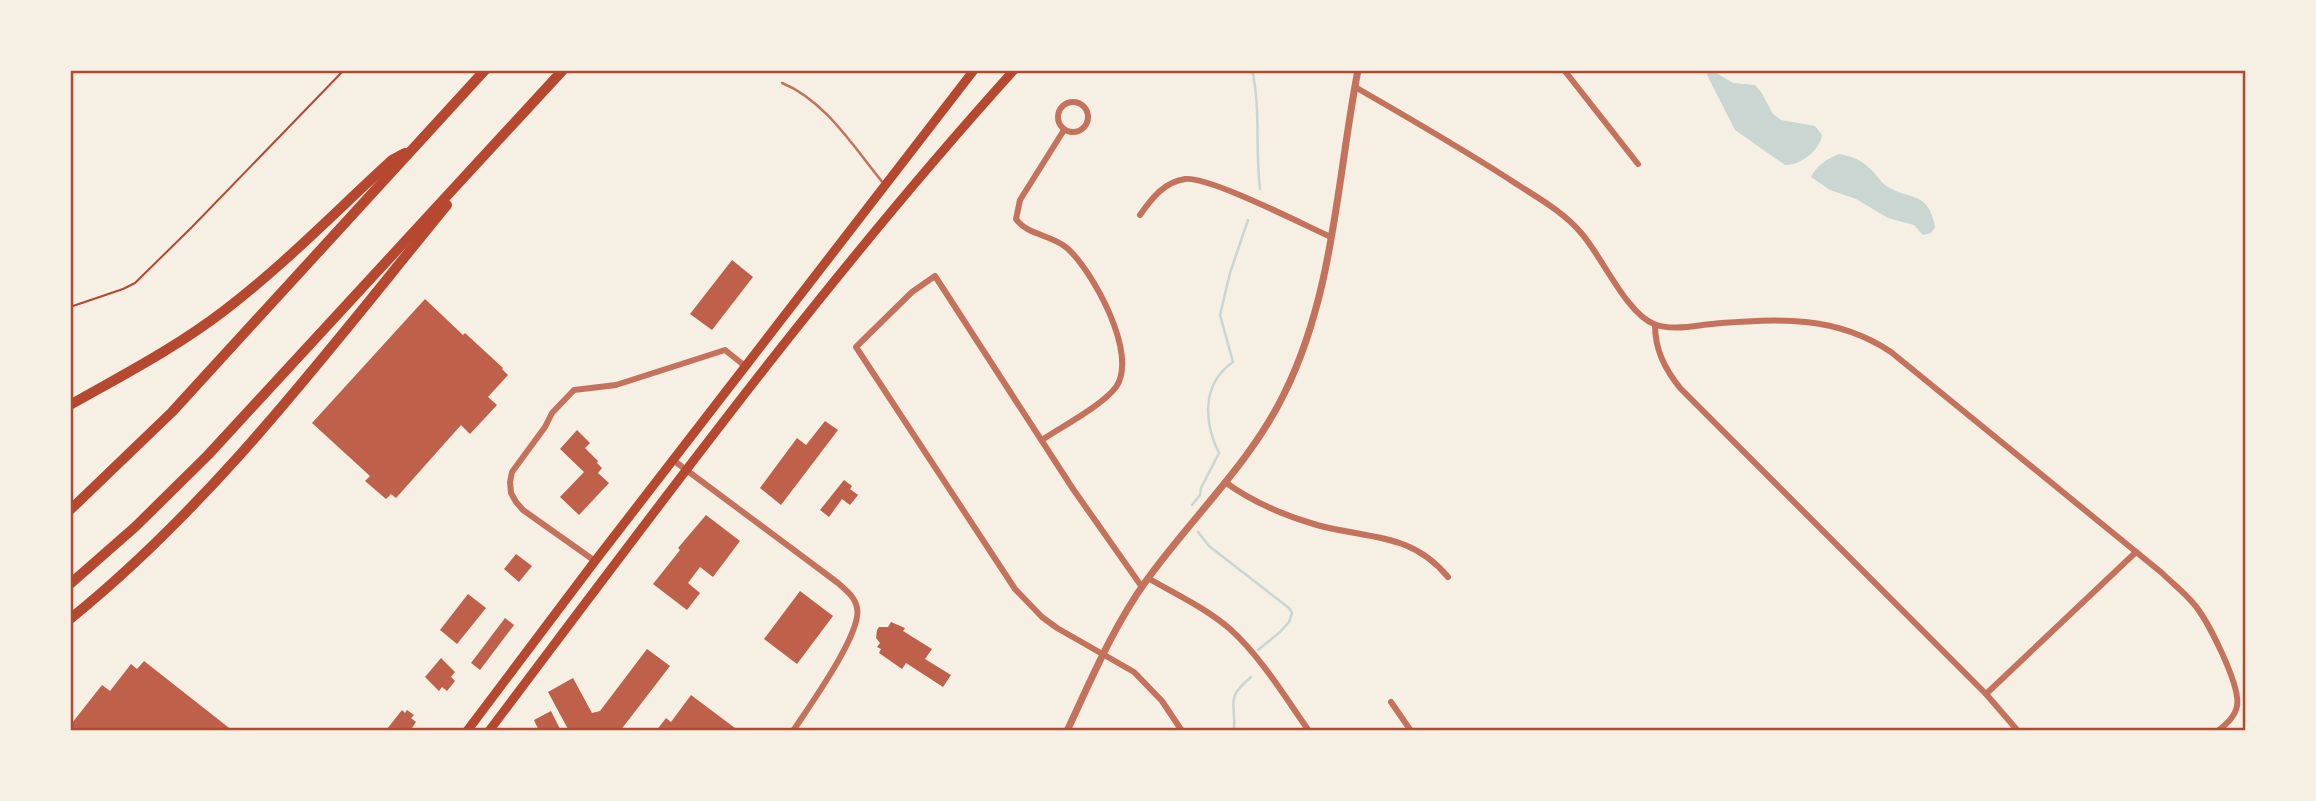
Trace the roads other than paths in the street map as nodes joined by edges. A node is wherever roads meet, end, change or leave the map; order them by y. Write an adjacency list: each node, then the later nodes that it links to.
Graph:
1 (485, 70): 11 (highway)
2 (563, 70): 9 (highway)
3 (974, 70): 13 (main road)
4 (1014, 70): 21 (main road)
5 (1359, 70): 8 (street)
6 (1564, 70): 12 (street)
7 (782, 83): 13 (lane)
8 (1355, 87): 15 (street); 16 (street)
9 (527, 109): 28 (highway); 30 (highway)
10 (1064, 130): 10 (street); 19 (street)
11 (411, 151): 18 (highway); 23 (highway)
12 (1638, 164)
13 (886, 186): 17 (main road)
14 (1140, 215): 15 (street)
15 (1331, 237): 22 (street)
16 (1655, 325): 24 (street); 32 (street)
17 (745, 366): 20 (main road); 25 (street)
18 (70, 405)
19 (1042, 440): 29 (street); 31 (street)
20 (673, 460): 21 (street); 25 (main road)
21 (686, 470): 35 (main road); 36 (street)
22 (1225, 482): 26 (street); 27 (street)
23 (70, 510)
24 (2136, 552): 32 (street); 42 (street)
25 (595, 561): 34 (main road)
26 (1448, 577)
27 (1148, 578): 29 (street); 39 (street)
28 (70, 584)
29 (1142, 587): 31 (street)
30 (70, 618)
31 (1104, 653): 37 (street); 38 (street)
32 (1986, 694): 41 (street)
33 (1391, 702): 40 (street)
34 (467, 731)
35 (488, 731)
36 (793, 731)
37 (1067, 731)
38 (1182, 731)
39 (1308, 731)
40 (1411, 731)
41 (2018, 731)
42 (2218, 731)

